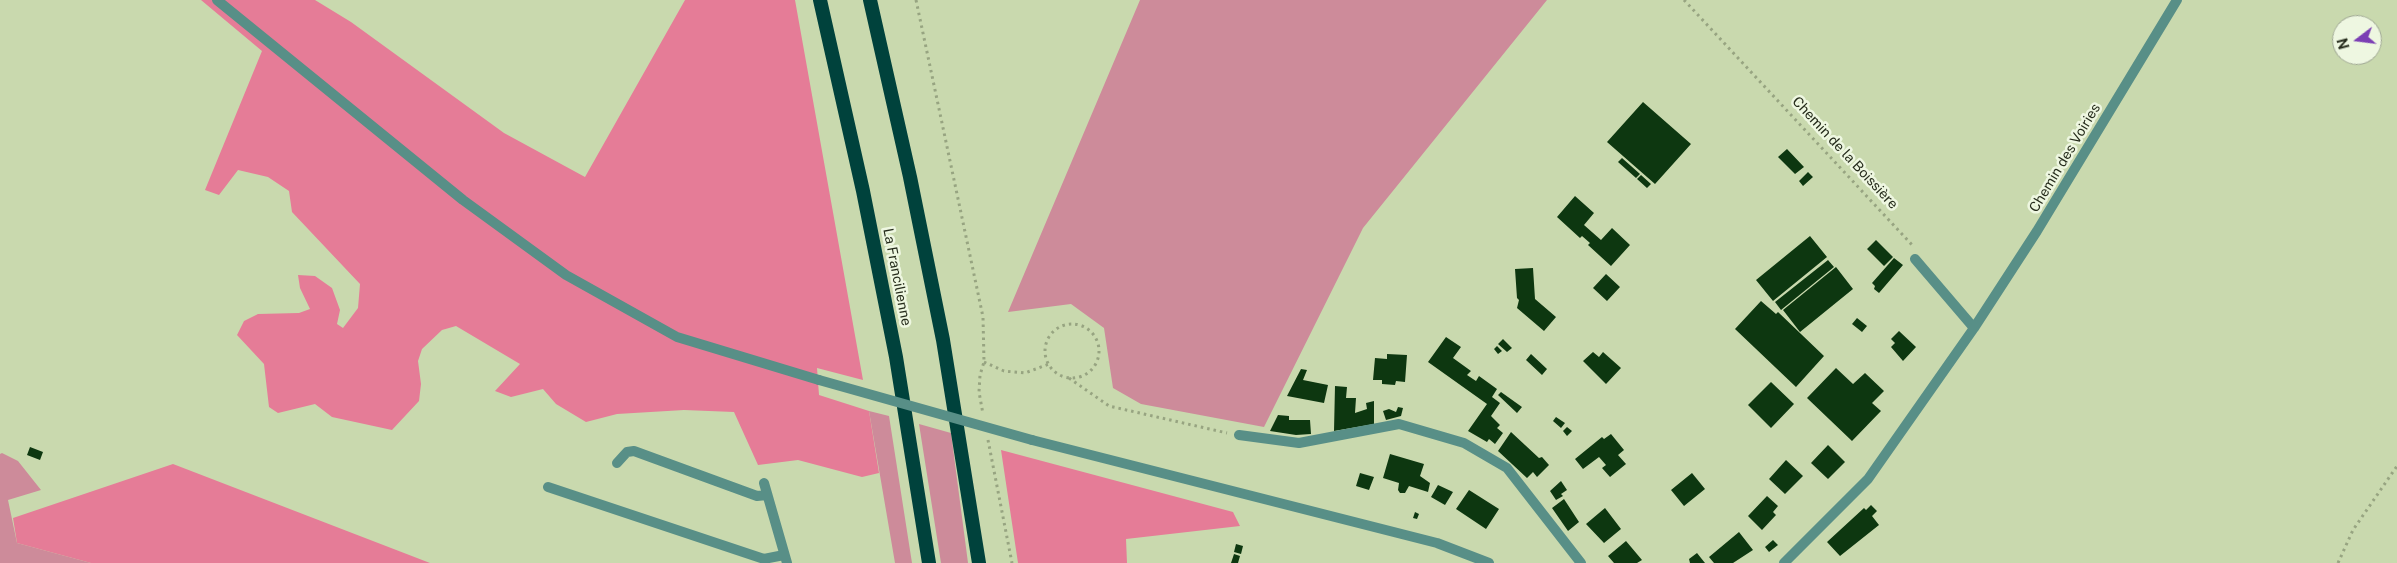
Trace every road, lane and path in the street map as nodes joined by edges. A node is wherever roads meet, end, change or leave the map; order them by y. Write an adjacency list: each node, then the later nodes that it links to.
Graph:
1 (217, 0): 24 (street, bridge)
2 (820, 0): 21 (highway, La Francilienne)
3 (870, 0): 22 (highway)
4 (916, 0): 9 (path)
5 (1684, 0): 7 (path, Chemin de la Boissière)
6 (2176, 0): 8 (street, Chemin des Voiries)
7 (1915, 259): 8 (street)
8 (1974, 328): 26 (street, Chemin des Voiries)
9 (984, 362): 10 (path); 12 (path)
10 (1048, 364): 11 (path); 11 (path)
11 (1069, 378): 13 (path)
12 (984, 419)
13 (1239, 435): 25 (street)
14 (988, 437): 23 (path)
15 (617, 463): 19 (street)
16 (2397, 466): 27 (path)
17 (764, 483): 19 (street)
18 (548, 487): 20 (street)
19 (767, 495): 20 (street)
20 (786, 559)
21 (930, 563)
22 (979, 563)
23 (1012, 563)
24 (1488, 563)
25 (1581, 563)
26 (1784, 563)
27 (2338, 563)

